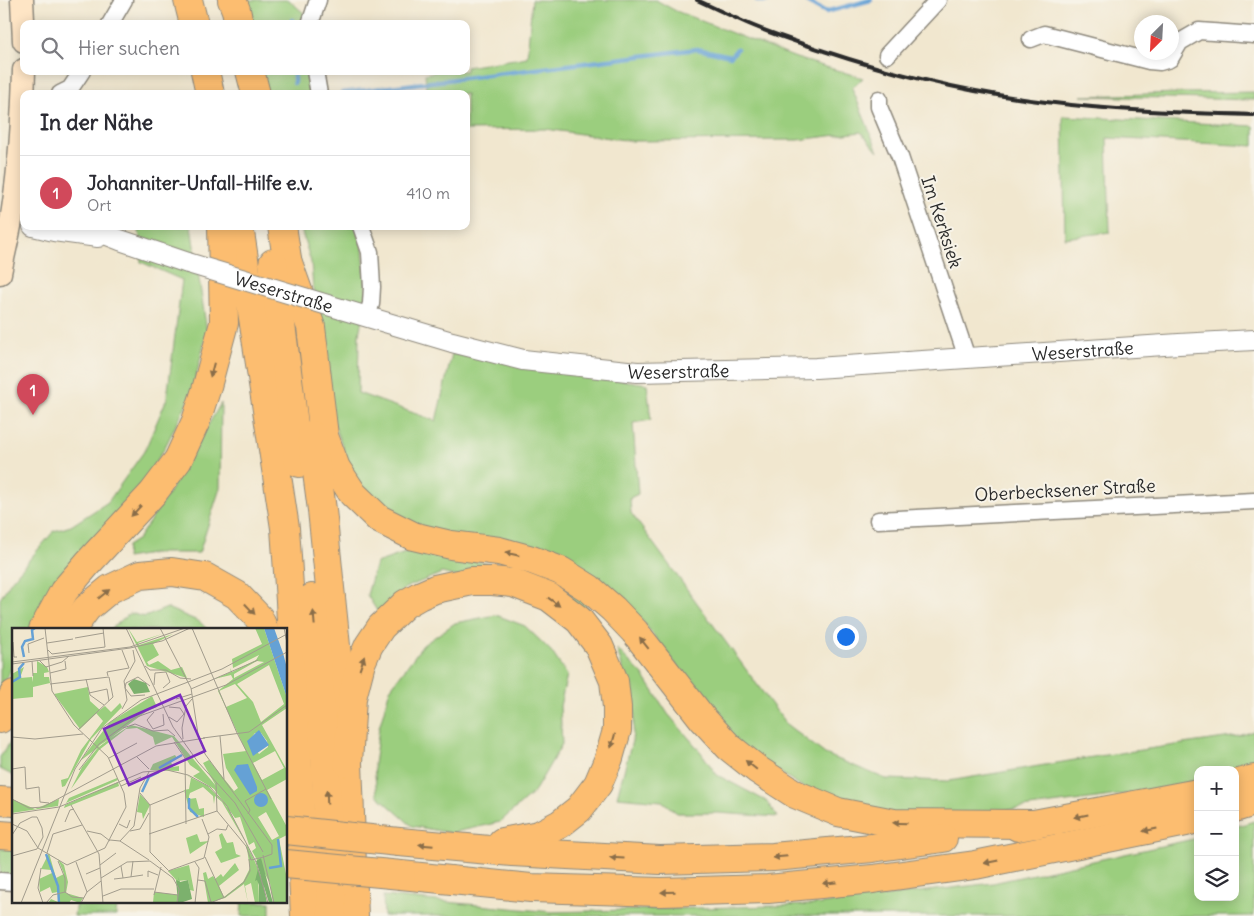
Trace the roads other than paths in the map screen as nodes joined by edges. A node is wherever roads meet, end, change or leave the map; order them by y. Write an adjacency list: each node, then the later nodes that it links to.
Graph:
1 (22, 0): 9 (main road)
2 (124, 0): 10 (street)
3 (176, 0): 11 (highway)
4 (188, 0): 12 (highway)
5 (218, 0): 13 (highway)
6 (232, 0): 14 (highway)
7 (318, 0): 15 (street)
8 (938, 0): 18 (street)
9 (23, 20)
10 (112, 20)
11 (180, 20)
12 (193, 20)
13 (223, 20)
14 (238, 20)
15 (311, 20)
16 (1254, 35): 17 (street)
17 (1031, 39)
18 (886, 55)
19 (24, 75): 26 (main road)
20 (79, 75): 27 (street)
21 (193, 75): 28 (highway)
22 (206, 75): 29 (highway)
23 (233, 75): 30 (highway)
24 (251, 75): 31 (highway)
25 (316, 75): 32 (street)
26 (24, 90)
27 (68, 90)
28 (197, 90)
29 (209, 90)
30 (235, 90)
31 (255, 90)
32 (318, 90)
33 (879, 99): 49 (street, Im Kerksiek)
34 (20, 148): 35 (main road)
35 (12, 209): 46 (main road)
36 (50, 230): 44 (street, Weserstraße)
37 (94, 230): 44 (street, Weserstraße)
38 (223, 230): 52 (highway, one-way to 52)
39 (224, 230): 55 (highway)
40 (240, 230): 71 (highway)
41 (267, 230): 72 (highway, one-way to 41)
42 (283, 230): 45 (highway)
43 (362, 230): 47 (street)
44 (120, 240): 47 (street, Weserstraße, bridge)
45 (287, 260): 58 (highway); 65 (highway, one-way to 45)
46 (0, 273)
47 (367, 316): 49 (street, Weserstraße)
48 (1254, 340): 49 (street, Weserstraße)
49 (967, 358)
50 (1254, 501): 51 (street, Oberbecksener Straße)
51 (878, 520)
52 (43, 628)
53 (72, 628): 54 (highway, one-way to 54)
54 (263, 628)
55 (278, 628)
56 (12, 698): 57 (highway)
57 (0, 719)
58 (348, 763): 67 (highway, one-way to 67); 73 (highway)
59 (1254, 779): 60 (highway)
60 (1239, 783)
61 (1194, 794): 65 (highway, one-way to 65)
62 (1254, 802): 63 (highway)
63 (1239, 807)
64 (1194, 820): 68 (highway, one-way to 68, bridge)
65 (1036, 824): 67 (highway, one-way to 67)
66 (288, 830): 67 (highway, one-way to 66, bridge)
67 (454, 847)
68 (288, 864)
69 (288, 869): 70 (highway)
70 (290, 916)
71 (305, 916)
72 (332, 916)
73 (354, 916)

